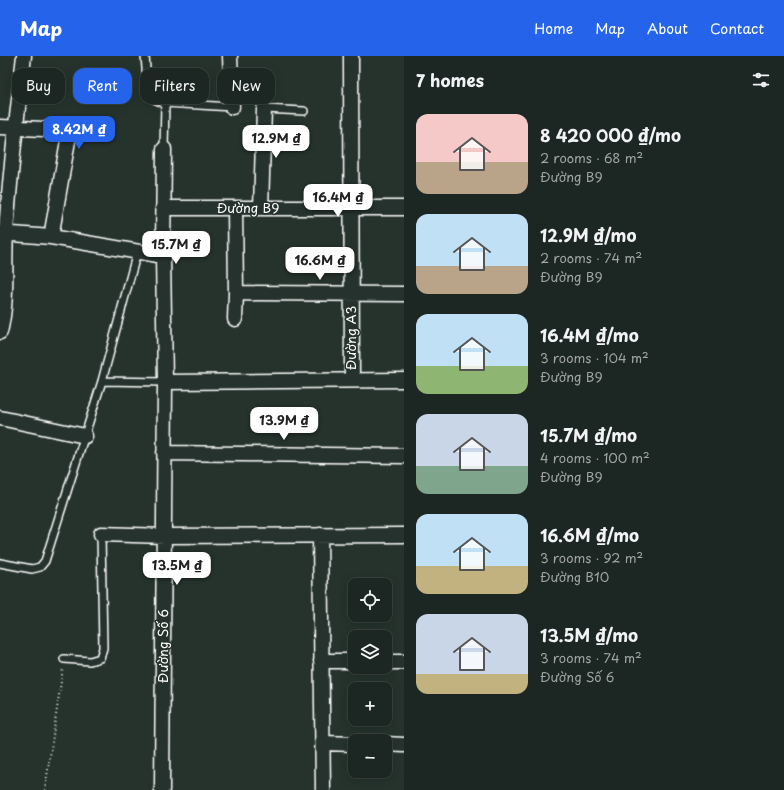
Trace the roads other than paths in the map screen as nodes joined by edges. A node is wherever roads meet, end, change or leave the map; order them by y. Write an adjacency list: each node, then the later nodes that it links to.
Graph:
1 (24, 56): 12 (street)
2 (145, 56): 5 (lane)
3 (230, 56): 8 (street)
4 (350, 56): 17 (street, Đường A3)
5 (146, 68)
6 (165, 104): 13 (lane)
7 (182, 104): 8 (lane)
8 (232, 107)
9 (264, 109): 10 (lane); 16 (street)
10 (304, 111)
11 (0, 127): 12 (street)
12 (15, 128): 19 (street); 20 (street)
13 (164, 149): 14 (street, Đường Số 6)
14 (163, 208): 15 (street, Đường B9); 22 (street, Đường Số 6)
15 (235, 208): 16 (street, Đường B9); 23 (street)
16 (261, 208): 17 (street, Đường B9)
17 (351, 208): 18 (street, Đường B9); 24 (street, Đường A3)
18 (404, 208)
19 (3, 233): 20 (street); 27 (street)
20 (51, 237): 21 (street)
21 (137, 252): 22 (street); 30 (lane)
22 (163, 256): 31 (street, Đường Số 6)
23 (236, 293): 24 (street); 26 (street)
24 (351, 294): 25 (street); 28 (street, Đường A3)
25 (404, 294)
26 (235, 319)
27 (0, 332)
28 (352, 380): 29 (street); 31 (street)
29 (404, 380)
30 (102, 381): 31 (lane); 33 (lane)
31 (165, 382): 34 (street, Đường Số 6)
32 (0, 418): 33 (street)
33 (85, 436): 40 (lane)
34 (164, 453): 35 (street); 39 (street, Đường Số 6)
35 (404, 456)
36 (101, 534): 39 (street); 41 (lane)
37 (404, 534): 38 (street)
38 (320, 535): 39 (street); 42 (street)
39 (164, 536): 50 (street, Đường Số 6)
40 (0, 563)
41 (64, 659)
42 (321, 661): 43 (street); 46 (street)
43 (348, 662)
44 (392, 662): 45 (street)
45 (404, 662)
46 (322, 743): 47 (street); 51 (street)
47 (348, 744)
48 (392, 744): 49 (street)
49 (404, 744)
50 (162, 790)
51 (323, 790)

